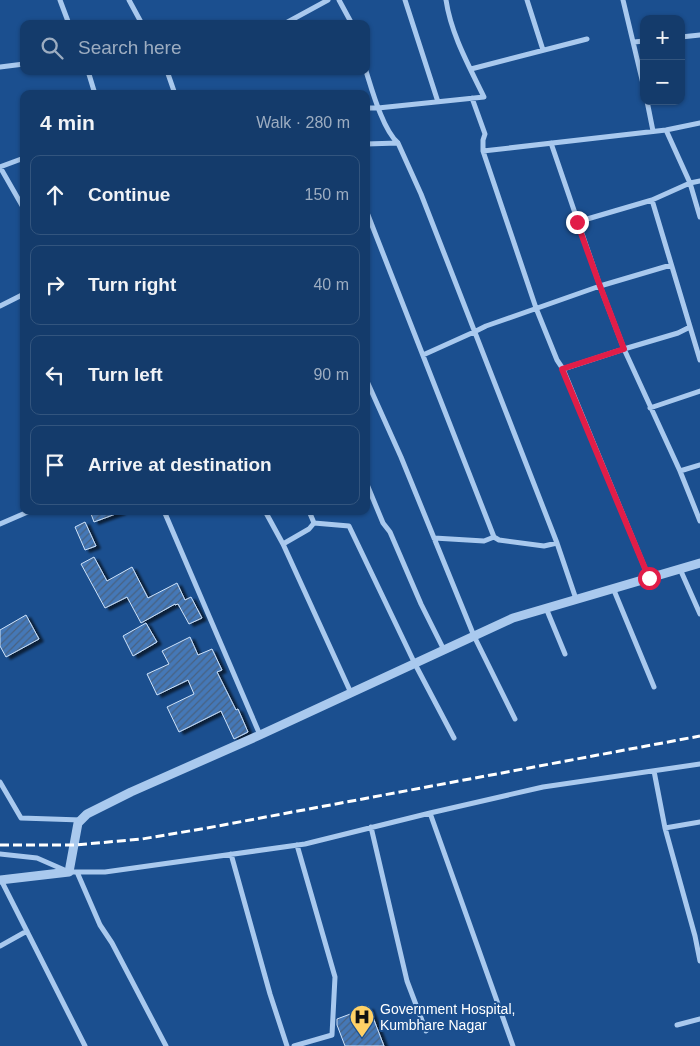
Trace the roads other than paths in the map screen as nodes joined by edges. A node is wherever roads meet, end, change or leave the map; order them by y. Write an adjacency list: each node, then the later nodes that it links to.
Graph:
1 (60, 0): 9 (street)
2 (129, 0): 10 (street)
3 (328, 0): 11 (street)
4 (339, 0): 12 (street)
5 (405, 0): 29 (street)
6 (446, 0): 21 (street)
7 (527, 0): 18 (street)
8 (623, 0): 17 (street)
9 (68, 20)
10 (140, 20)
11 (291, 20)
12 (350, 20)
13 (700, 35): 14 (street)
14 (685, 37)
15 (587, 38): 18 (street)
16 (640, 41): 17 (street)
17 (634, 42): 22 (street)
18 (543, 50): 21 (street)
19 (20, 64): 20 (street)
20 (0, 67)
21 (470, 69): 28 (street)
22 (640, 70)
23 (89, 75): 26 (street)
24 (168, 75): 27 (street)
25 (367, 75): 32 (street)
26 (94, 90)
27 (174, 90)
28 (472, 98): 29 (street); 39 (street)
29 (438, 102): 32 (street)
30 (648, 105): 35 (street)
31 (370, 108): 32 (street)
32 (378, 108): 36 (street)
33 (700, 123): 34 (street)
34 (666, 130): 35 (street); 43 (street)
35 (653, 132): 37 (street)
36 (398, 143): 38 (street); 55 (street)
37 (551, 143): 39 (street); 48 (street)
38 (370, 144)
39 (483, 151): 53 (street)
40 (20, 160): 41 (street)
41 (0, 167): 45 (street)
42 (700, 181): 43 (street)
43 (690, 184): 44 (street); 46 (street)
44 (652, 200): 48 (street); 49 (street)
45 (20, 202)
46 (700, 217)
47 (370, 220): 57 (street)
48 (577, 222): 50 (street)
49 (671, 265): 50 (street); 54 (street)
50 (600, 286): 53 (street); 56 (street)
51 (20, 296): 52 (street)
52 (0, 306)
53 (536, 308): 55 (street); 59 (street)
54 (690, 326): 56 (street); 58 (street)
55 (474, 332): 57 (street); 75 (street)
56 (624, 349): 59 (street); 62 (street)
57 (423, 355): 73 (street)
58 (700, 360)
59 (562, 369): 79 (street)
60 (370, 388): 74 (street)
61 (700, 392): 62 (street)
62 (650, 408): 64 (street)
63 (700, 465): 64 (street)
64 (680, 471): 70 (street)
65 (370, 492): 85 (street)
66 (21, 515): 71 (street)
67 (166, 515): 91 (street)
68 (267, 515): 76 (street)
69 (310, 515): 72 (street)
70 (700, 521)
71 (0, 524)
72 (314, 524): 76 (street); 87 (street)
73 (494, 537): 74 (street); 75 (street)
74 (434, 538): 84 (street)
75 (557, 543): 81 (street)
76 (283, 544): 89 (street)
77 (700, 563): 78 (street)
78 (680, 569): 79 (street); 83 (street)
79 (649, 578): 80 (street)
80 (614, 588): 81 (street); 88 (street)
81 (576, 599): 82 (street)
82 (546, 608): 84 (street); 86 (street)
83 (700, 614)
84 (474, 636): 85 (street); 90 (street)
85 (444, 650): 87 (street)
86 (565, 654)
87 (415, 664): 89 (street); 92 (street)
88 (654, 687)
89 (351, 693): 91 (street)
90 (515, 719)
91 (260, 736): 97 (street)
92 (454, 738)
93 (700, 764): 94 (street)
94 (654, 771): 96 (street); 100 (street)
95 (0, 782): 97 (street)
96 (430, 813): 99 (street); 116 (street)
97 (81, 820): 104 (street)
98 (700, 822): 100 (street)
99 (371, 827): 101 (street); 111 (street)
100 (665, 828): 108 (street)
101 (297, 845): 103 (street); 115 (street)
102 (0, 854): 104 (street)
103 (231, 854): 104 (street); 114 (street)
104 (73, 872): 105 (street); 113 (street)
105 (0, 880): 106 (street)
106 (27, 931): 107 (street); 112 (street)
107 (0, 946)
108 (700, 961)
109 (700, 1019): 110 (street)
110 (677, 1025)
111 (426, 1031)
112 (85, 1046)
113 (166, 1046)
114 (287, 1046)
115 (294, 1046)
116 (513, 1046)

